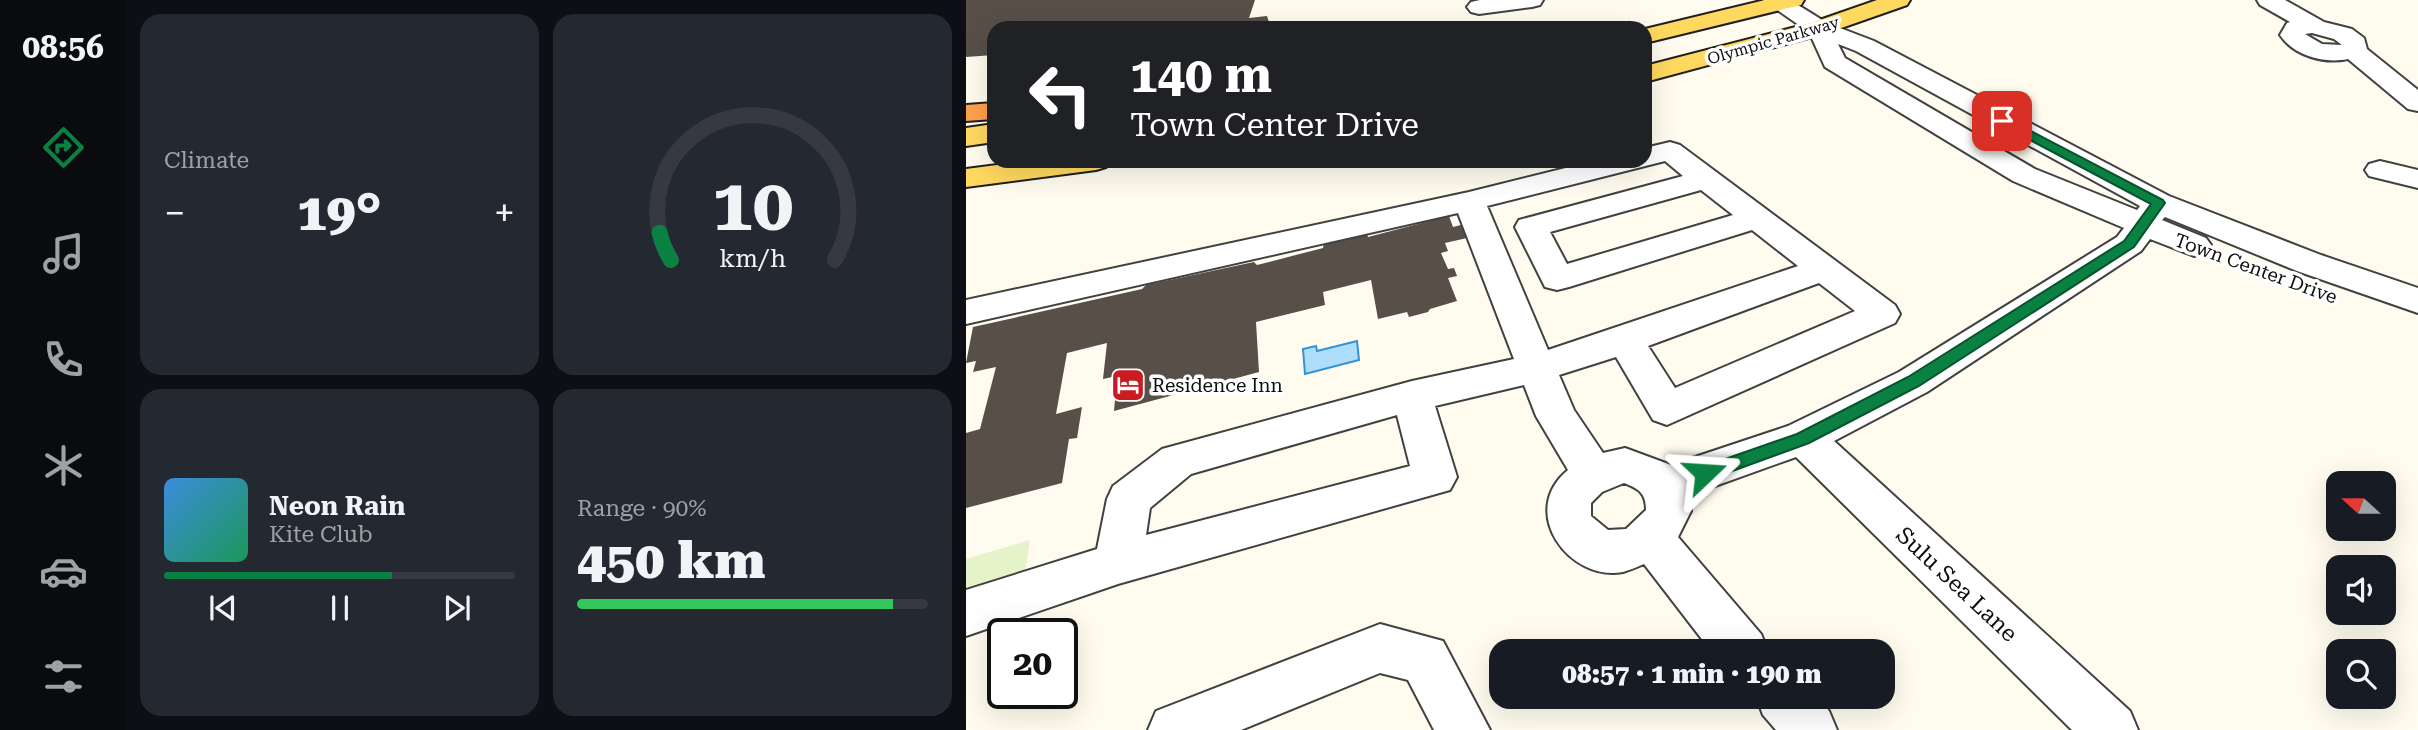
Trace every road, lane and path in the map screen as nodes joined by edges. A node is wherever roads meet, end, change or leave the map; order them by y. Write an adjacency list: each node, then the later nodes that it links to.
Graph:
1 (1532, 0): 5 (street)
2 (1899, 0): 6 (main road, Olympic Parkway)
3 (2268, 0): 8 (street)
4 (1782, 1): 6 (street); 7 (main road, Olympic Parkway)
5 (1479, 7)
6 (1819, 28): 10 (main road, Olympic Parkway); 24 (street, Town Center Drive)
7 (1652, 34)
8 (2312, 37): 9 (street); 11 (street)
9 (2289, 65)
10 (1652, 72)
11 (2418, 103)
12 (987, 112): 13 (highway)
13 (966, 113)
14 (987, 135): 15 (main road)
15 (966, 137)
16 (1652, 156): 21 (street)
17 (1042, 168): 20 (main road)
18 (1603, 168): 23 (street)
19 (2380, 170): 22 (street)
20 (966, 178)
21 (1706, 178): 25 (street); 26 (street)
22 (2418, 180)
23 (1469, 201): 27 (street); 32 (street)
24 (2150, 214): 31 (street, Town Center Drive); 33 (street, Town Center Drive); 37 (street)
25 (1756, 218): 28 (street); 29 (street)
26 (1531, 228): 27 (street); 29 (street)
27 (1484, 239): 30 (street)
28 (1824, 270): 34 (street); 34 (street)
29 (1557, 279): 30 (street)
30 (1505, 293): 35 (street)
31 (2418, 301)
32 (966, 312)
33 (2418, 326)
34 (1625, 341): 35 (street)
35 (1535, 368): 36 (street); 38 (street)
36 (1412, 396): 41 (street); 41 (street)
37 (1803, 438): 39 (street); 48 (street, Sulu Sea Lane)
38 (1593, 473): 39 (street); 40 (street)
39 (1664, 486): 40 (street)
40 (1652, 540): 43 (street)
41 (1118, 562): 42 (street)
42 (966, 613)
43 (1733, 639)
44 (1793, 709): 47 (street)
45 (1175, 730): 46 (street)
46 (1462, 730)
47 (1810, 730)
48 (2111, 730)

